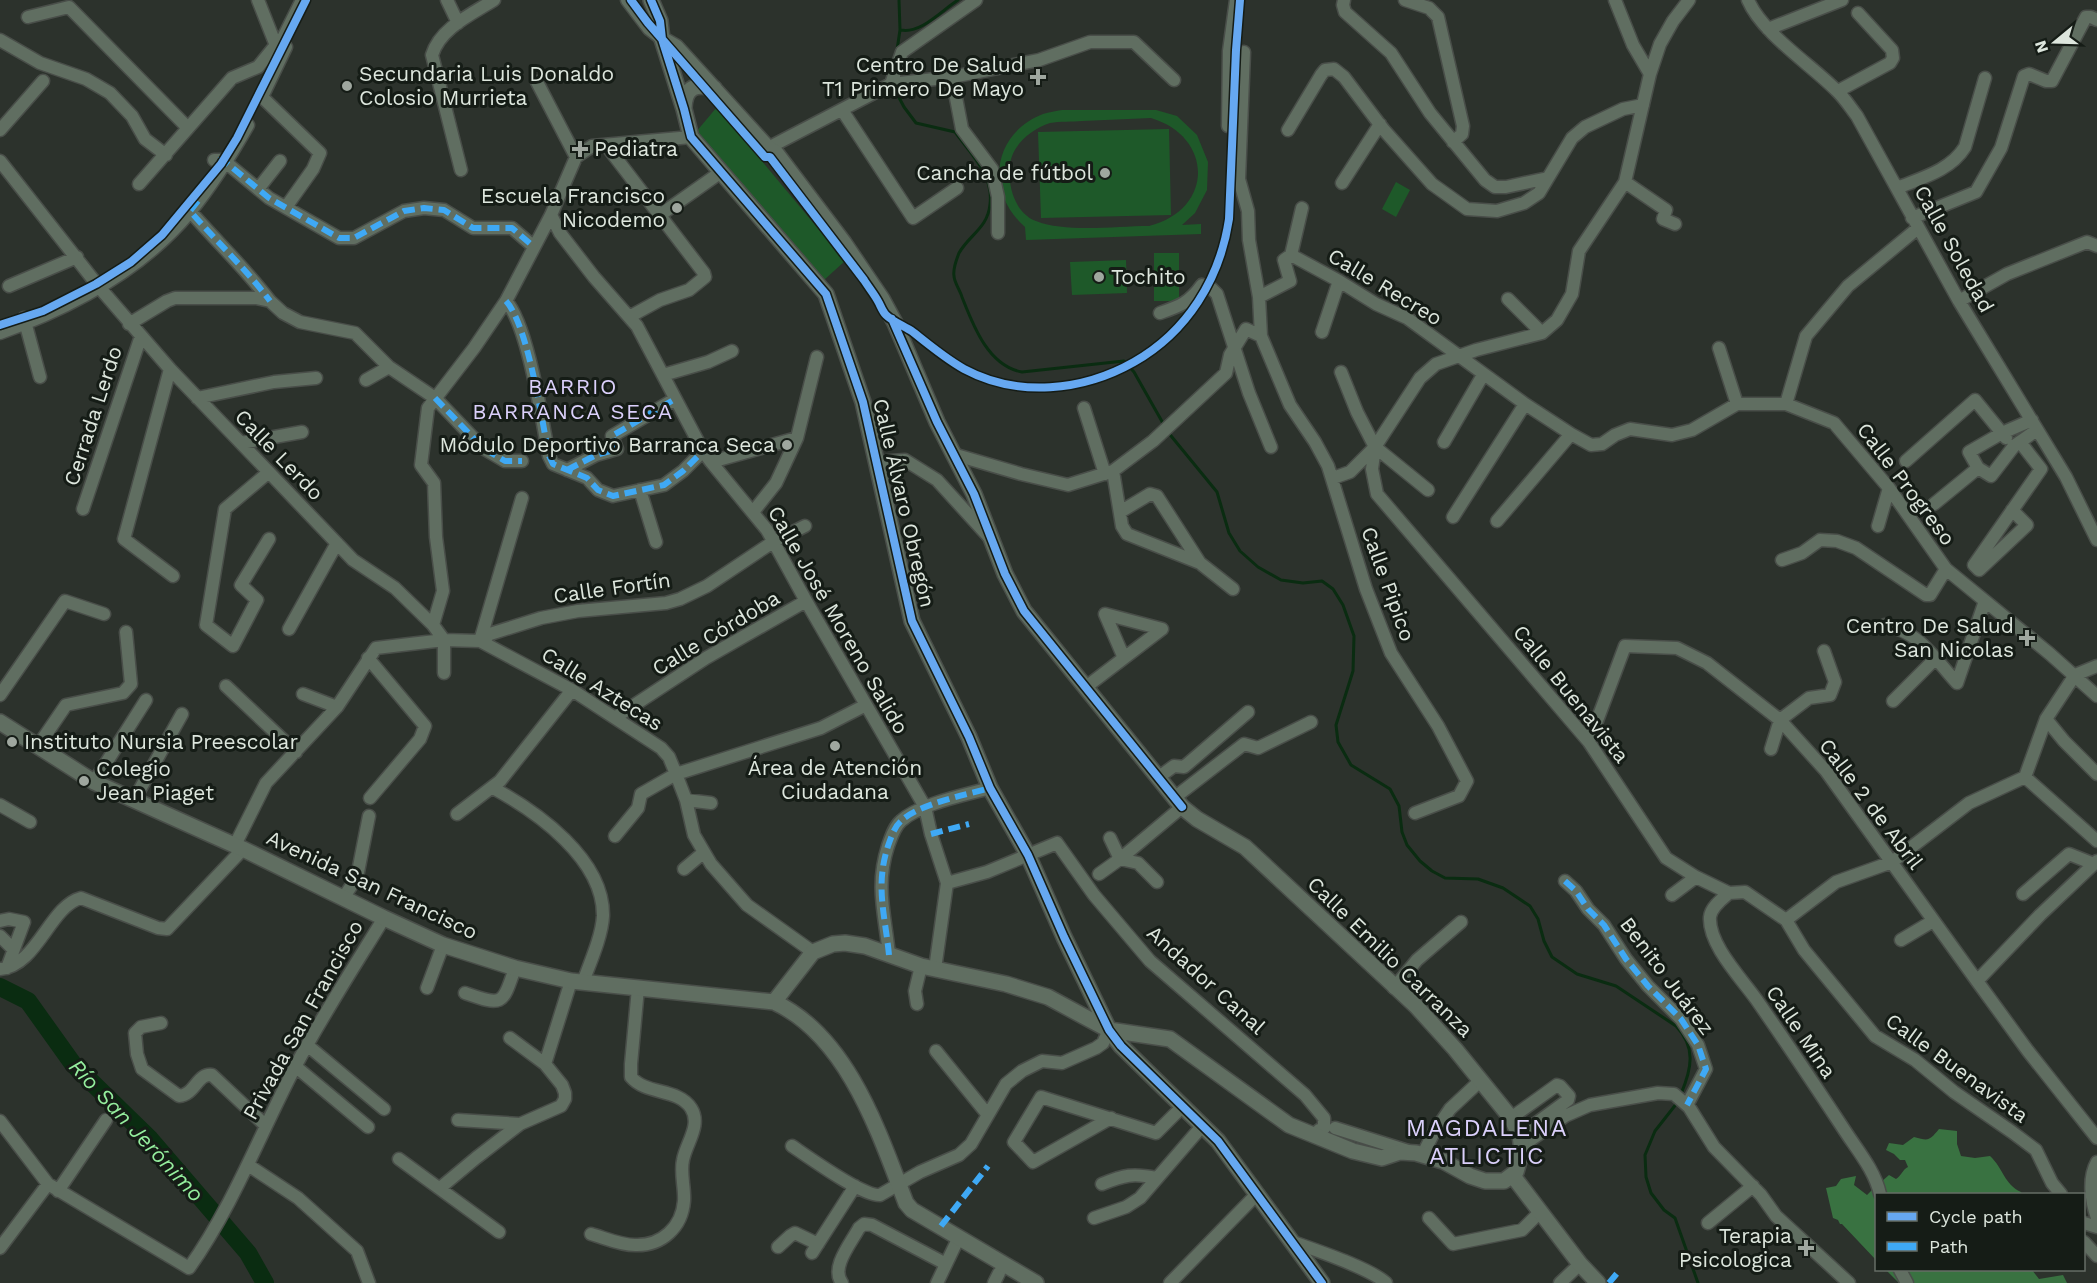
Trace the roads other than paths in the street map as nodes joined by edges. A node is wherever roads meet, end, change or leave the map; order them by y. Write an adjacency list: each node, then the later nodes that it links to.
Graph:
1 (258, 0): 24 (street)
2 (302, 0): 24 (street)
3 (447, 0): 20 (street)
4 (494, 0): 20 (street)
5 (627, 0): 22 (street)
6 (651, 0): 22 (street, Calle Álvaro Obregón)
7 (976, 0): 32 (street)
8 (1236, 0): 40 (street)
9 (1344, 0): 45 (street)
10 (1405, 0): 45 (street)
11 (1615, 0): 26 (street)
12 (1677, 0): 19 (street)
13 (1689, 0): 19 (street)
14 (1748, 0): 21 (street, Calle Soledad)
15 (1842, 0): 21 (street)
16 (1858, 13): 34 (street)
17 (28, 17): 41 (street)
18 (2097, 20): 68 (street)
19 (1673, 21): 26 (street)
20 (459, 23): 53 (street)
21 (1768, 29): 34 (street, Calle Soledad)
22 (662, 39): 33 (street, Calle Emilio Carranza); 36 (street, Calle Álvaro Obregón)
23 (0, 40): 48 (street)
24 (281, 44): 41 (street); 63 (street)
25 (1244, 52): 78 (street, Calle Pipico)
26 (1650, 74): 35 (street)
27 (952, 77): 29 (street); 32 (street); 70 (street)
28 (1985, 78): 61 (street)
29 (1174, 80)
30 (43, 81): 42 (street)
31 (537, 82): 49 (street)
32 (891, 84): 37 (street)
33 (714, 88): 36 (street); 47 (street, Calle Emilio Carranza)
34 (1839, 92): 61 (street, Calle Soledad)
35 (1643, 105): 56 (street); 57 (street)
36 (684, 108): 44 (street, Calle Álvaro Obregón)
37 (842, 110): 47 (street); 60 (street)
38 (1380, 124): 43 (street); 56 (street); 58 (street)
39 (248, 125): 51 (street)
40 (1228, 126)
41 (188, 128): 48 (street)
42 (0, 129)
43 (1288, 130)
44 (691, 137): 46 (street); 54 (street, Calle Álvaro Obregón)
45 (1453, 142): 56 (street)
46 (606, 145): 49 (street); 67 (street)
47 (768, 148): 123 (street, Calle Emilio Carranza)
48 (166, 155): 59 (street)
49 (576, 158): 66 (street)
50 (0, 161): 55 (street, Calle Lerdo)
51 (220, 161): 62 (street); 65 (street)
52 (280, 161): 62 (street)
53 (461, 170)
54 (721, 172): 67 (street); 127 (street, Calle Álvaro Obregón)
55 (4, 176): 74 (street, Calle Lerdo)
56 (1548, 177)
57 (1625, 182): 69 (street); 89 (street)
58 (1342, 183)
59 (139, 184)
60 (957, 188)
61 (1897, 188): 68 (street, Calle Soledad)
62 (258, 189): 63 (street)
63 (286, 207): 72 (street)
64 (1302, 208): 73 (street)
65 (190, 211): 77 (street); 80 (street)
66 (551, 215): 72 (street); 84 (street, Calle José Moreno Salido)
67 (660, 215): 84 (street)
68 (1915, 223): 82 (street, Calle Soledad); 109 (street)
69 (1675, 224)
70 (998, 232)
71 (2097, 246): 82 (street)
72 (534, 247): 81 (street)
73 (1291, 255): 75 (street, Calle Recreo); 78 (street)
74 (77, 257): 76 (street); 77 (street, Calle Lerdo)
75 (1339, 281): 87 (street); 95 (street, Calle Recreo)
76 (9, 286)
77 (98, 286): 85 (street); 86 (street, Calle Lerdo)
78 (1259, 297): 91 (street, Calle Pipico)
79 (1508, 299): 89 (street)
80 (270, 301): 86 (street); 97 (street)
81 (506, 301): 106 (street); 129 (street)
82 (1959, 301): 112 (street, Calle Soledad)
83 (1160, 313): 92 (street)
84 (629, 317): 100 (street, Calle José Moreno Salido)
85 (25, 321): 88 (street); 102 (street)
86 (129, 324): 90 (street, Calle Lerdo)
87 (1322, 332)
88 (0, 333)
89 (1542, 333): 95 (street)
90 (141, 336): 98 (street, Calle Lerdo); 138 (street, Cerrada Lerdo)
91 (1261, 336): 92 (street); 132 (street, Calle Pipico)
92 (1234, 347): 120 (street); 131 (street)
93 (1719, 348): 110 (street)
94 (732, 351): 100 (street)
95 (1457, 356): 101 (street, Calle Progreso); 121 (street)
96 (817, 357): 116 (street)
97 (389, 367): 104 (street); 106 (street)
98 (170, 369): 105 (street, Calle Lerdo); 155 (street)
99 (1341, 372): 121 (street)
100 (663, 375): 107 (street, Calle José Moreno Salido)
101 (1483, 375): 108 (street, Calle Progreso); 117 (street)
102 (40, 377)
103 (316, 378): 105 (street)
104 (366, 380)
105 (197, 398): 118 (street, Calle Lerdo)
106 (435, 398): 124 (street); 160 (street)
107 (675, 399): 122 (street, Calle José Moreno Salido); 129 (street)
108 (1525, 404): 115 (street, Calle Progreso); 142 (street)
109 (1786, 404): 110 (street, Calle Progreso); 133 (street, Calle Progreso)
110 (1737, 405): 115 (street, Calle Progreso)
111 (1084, 408): 131 (street)
112 (2034, 425): 114 (street); 119 (street); 147 (street, Calle Soledad)
113 (302, 432): 118 (street)
114 (2002, 433): 119 (street); 125 (street); 128 (street)
115 (1570, 434): 143 (street)
116 (797, 438): 126 (street); 140 (street)
117 (1444, 442)
118 (241, 443): 130 (street, Calle Lerdo)
119 (2017, 444): 128 (street); 139 (street)
120 (1271, 447)
121 (1375, 447): 132 (street); 135 (street); 190 (street, Calle Buenavista)
122 (703, 451): 126 (street, Calle José Moreno Salido); 134 (street)
123 (956, 455): 131 (street); 148 (street, Calle Emilio Carranza)
124 (522, 461)
125 (1906, 461)
126 (711, 462): 140 (street, Calle José Moreno Salido)
127 (876, 462): 148 (street); 200 (street, Calle Álvaro Obregón)
128 (1978, 468): 137 (street)
129 (567, 470): 134 (street)
130 (269, 472): 146 (street); 151 (street, Calle Lerdo)
131 (1109, 472): 141 (street)
132 (1333, 478): 208 (street, Calle Pipico)
133 (1889, 489): 145 (street); 154 (street, Calle Progreso)
134 (640, 490): 149 (street)
135 (1428, 490)
136 (522, 498): 165 (street)
137 (1934, 504)
138 (83, 508)
139 (2012, 510): 139 (street)
140 (753, 512): 150 (street, Calle José Moreno Salido)
141 (1120, 512): 153 (street); 153 (street)
142 (1453, 517)
143 (1497, 521)
144 (805, 526): 150 (street, Calle Fortín)
145 (1878, 526)
146 (269, 539)
147 (2097, 540)
148 (993, 541): 174 (street, Calle Emilio Carranza)
149 (656, 542)
150 (773, 542): 157 (street, Calle José Moreno Salido); 165 (street, Calle Fortín)
151 (337, 543): 160 (street, Calle Lerdo); 162 (street)
152 (1782, 560): 154 (street)
153 (1200, 563): 156 (street)
154 (1946, 569): 158 (street, Calle Progreso)
155 (173, 576)
156 (1233, 589)
157 (806, 601): 181 (street, Calle José Moreno Salido); 185 (street, Calle Córdoba)
158 (1985, 601): 169 (street); 172 (street, Calle Progreso)
159 (104, 614): 177 (street)
160 (432, 625): 164 (street, Calle Lerdo)
161 (1885, 625): 169 (street)
162 (289, 629)
163 (126, 632): 191 (street)
164 (444, 640): 165 (street, Calle Aztecas); 167 (street); 171 (street)
165 (482, 642): 175 (street, Calle Aztecas)
166 (1824, 651): 187 (street)
167 (368, 658): 182 (street); 201 (street)
168 (1124, 658): 168 (street); 174 (street)
169 (1935, 659): 180 (street)
170 (2097, 666): 172 (street)
171 (444, 673)
172 (2075, 675): 178 (street, Calle Progreso); 186 (street)
173 (226, 686): 193 (street)
174 (1086, 687): 196 (street, Calle Emilio Carranza)
175 (572, 690): 185 (street, Calle Aztecas); 199 (street)
176 (303, 694): 182 (street)
177 (0, 695)
178 (2097, 696)
179 (146, 700): 198 (street)
180 (1893, 701)
181 (866, 705): 195 (street); 207 (street, Calle José Moreno Salido)
182 (337, 707): 193 (street)
183 (1248, 712): 196 (street)
184 (182, 714): 202 (street)
185 (616, 717): 195 (street, Calle Aztecas)
186 (2046, 719): 194 (street); 197 (street)
187 (1780, 720): 190 (street, Calle 2 de Abril); 192 (street); 219 (street, Calle 2 de Abril)
188 (0, 722): 191 (street, Avenida San Francisco)
189 (1311, 722): 204 (street)
190 (1589, 742): 223 (street, Calle Buenavista)
191 (38, 746): 198 (street, Avenida San Francisco)
192 (1770, 749)
193 (296, 752): 215 (street)
194 (2095, 768)
195 (676, 774): 203 (street, Calle Aztecas); 212 (street)
196 (1159, 777): 204 (street, Calle Emilio Carranza)
197 (2025, 777): 214 (street); 219 (street)
198 (94, 782): 202 (street, Avenida San Francisco)
199 (493, 788): 209 (street); 246 (street)
200 (990, 788): 207 (street); 217 (street, Calle Álvaro Obregón)
201 (369, 798)
202 (134, 800): 215 (street, Avenida San Francisco)
203 (686, 800): 205 (street); 216 (street, Calle Aztecas)
204 (1178, 802): 218 (street); 249 (street, Calle Emilio Carranza)
205 (711, 803)
206 (0, 805): 211 (street)
207 (925, 807): 226 (street, Calle José Moreno Salido); 241 (street)
208 (1415, 813)
209 (457, 814)
210 (369, 816): 230 (street)
211 (30, 822)
212 (615, 836)
213 (1110, 838): 218 (street)
214 (2097, 842)
215 (239, 847): 230 (street, Avenida San Francisco); 244 (street)
216 (704, 853): 221 (street); 240 (street, Calle Aztecas)
217 (1028, 855): 226 (street); 254 (street, Calle Álvaro Obregón); 275 (street, Andador Canal)
218 (1120, 859): 222 (street); 225 (street)
219 (1892, 862): 233 (street); 234 (street, Calle 2 de Abril)
220 (2096, 863): 228 (street); 245 (street)
221 (684, 869)
222 (1099, 874)
223 (1696, 877): 227 (street, Calle Buenavista); 229 (street)
224 (1565, 881): 261 (street, Benito Juárez)
225 (1157, 882)
226 (947, 883): 243 (street)
227 (1729, 893): 233 (street, Calle Buenavista); 291 (street, Calle Mina)
228 (2023, 894)
229 (1672, 895)
230 (344, 897): 231 (street, Avenida San Francisco)
231 (384, 918): 238 (street, Avenida San Francisco); 256 (street, Privada San Francisco)
232 (0, 921): 239 (street)
233 (1786, 921): 292 (street, Calle Buenavista)
234 (1933, 921): 237 (street); 245 (street, Calle 2 de Abril)
235 (1461, 922): 249 (street)
236 (0, 936): 239 (street)
237 (1901, 940)
238 (442, 945): 242 (street, Avenida San Francisco); 247 (street)
239 (13, 949): 244 (street)
240 (813, 952): 241 (street); 251 (street)
241 (889, 955): 243 (street)
242 (515, 968): 246 (street, Avenida San Francisco); 250 (street)
243 (928, 968): 252 (street); 254 (street)
244 (3, 969)
245 (1977, 981): 276 (street, Calle 2 de Abril)
246 (577, 982): 248 (street, Avenida San Francisco); 258 (street)
247 (427, 988)
248 (638, 988): 251 (street, Avenida San Francisco); 300 (street)
249 (1394, 988): 260 (street, Calle Emilio Carranza)
250 (465, 993)
251 (774, 1002): 286 (street)
252 (917, 1004)
253 (161, 1023): 271 (street)
254 (1109, 1030): 262 (street); 264 (street); 275 (street)
255 (510, 1038): 258 (street)
256 (307, 1046): 259 (street, Privada San Francisco); 263 (street)
257 (936, 1051): 264 (street)
258 (545, 1064): 270 (street)
259 (295, 1066): 271 (street, Privada San Francisco); 273 (street)
260 (1480, 1082): 266 (street, Calle Emilio Carranza); 279 (street)
261 (1686, 1104): 277 (street); 288 (street)
262 (1183, 1106): 265 (street); 272 (street)
263 (384, 1109)
264 (988, 1115): 286 (street)
265 (1111, 1118): 265 (street)
266 (1511, 1118): 277 (street, Calle Emilio Carranza); 277 (street)
267 (106, 1120): 289 (street)
268 (459, 1120): 270 (street)
269 (0, 1121): 289 (street)
270 (520, 1124): 290 (street)
271 (266, 1125): 282 (street, Privada San Francisco)
272 (1203, 1125): 284 (street); 293 (street)
273 (368, 1127)
274 (1335, 1128): 279 (street)
275 (1314, 1136): 279 (street)
276 (2097, 1138)
277 (1522, 1140): 283 (street)
278 (792, 1146): 287 (street)
279 (1416, 1153): 283 (street)
280 (399, 1159): 290 (street)
281 (2097, 1162): 297 (street)
282 (248, 1164): 289 (street, Privada San Francisco); 306 (street)
283 (1513, 1176): 294 (street)
284 (1157, 1178): 285 (street); 295 (street)
285 (1102, 1184)
286 (900, 1185): 287 (street); 301 (street)
287 (855, 1186): 304 (street)
288 (1753, 1186): 298 (street); 320 (street)
289 (53, 1188): 305 (street)
290 (440, 1188): 299 (street)
291 (1880, 1193)
292 (2060, 1193)
293 (1257, 1194): 302 (street); 315 (street)
294 (1540, 1212): 296 (street); 309 (street)
295 (1094, 1218)
296 (1429, 1218)
297 (2097, 1218)
298 (1708, 1223)
299 (499, 1232)
300 (591, 1234)
301 (959, 1237): 308 (street); 310 (street)
302 (1293, 1242): 316 (street); 317 (street)
303 (2085, 1243): 307 (street)
304 (778, 1247)
305 (0, 1248)
306 (357, 1251): 311 (street); 312 (street)
307 (2097, 1256)
308 (946, 1264): 313 (street); 314 (street)
309 (1580, 1264): 318 (street); 319 (street)
310 (1033, 1282)
311 (360, 1283)
312 (369, 1283)
313 (842, 1283)
314 (937, 1283)
315 (1170, 1283)
316 (1322, 1283)
317 (1386, 1283)
318 (1560, 1283)
319 (1598, 1283)
320 (1849, 1283)

